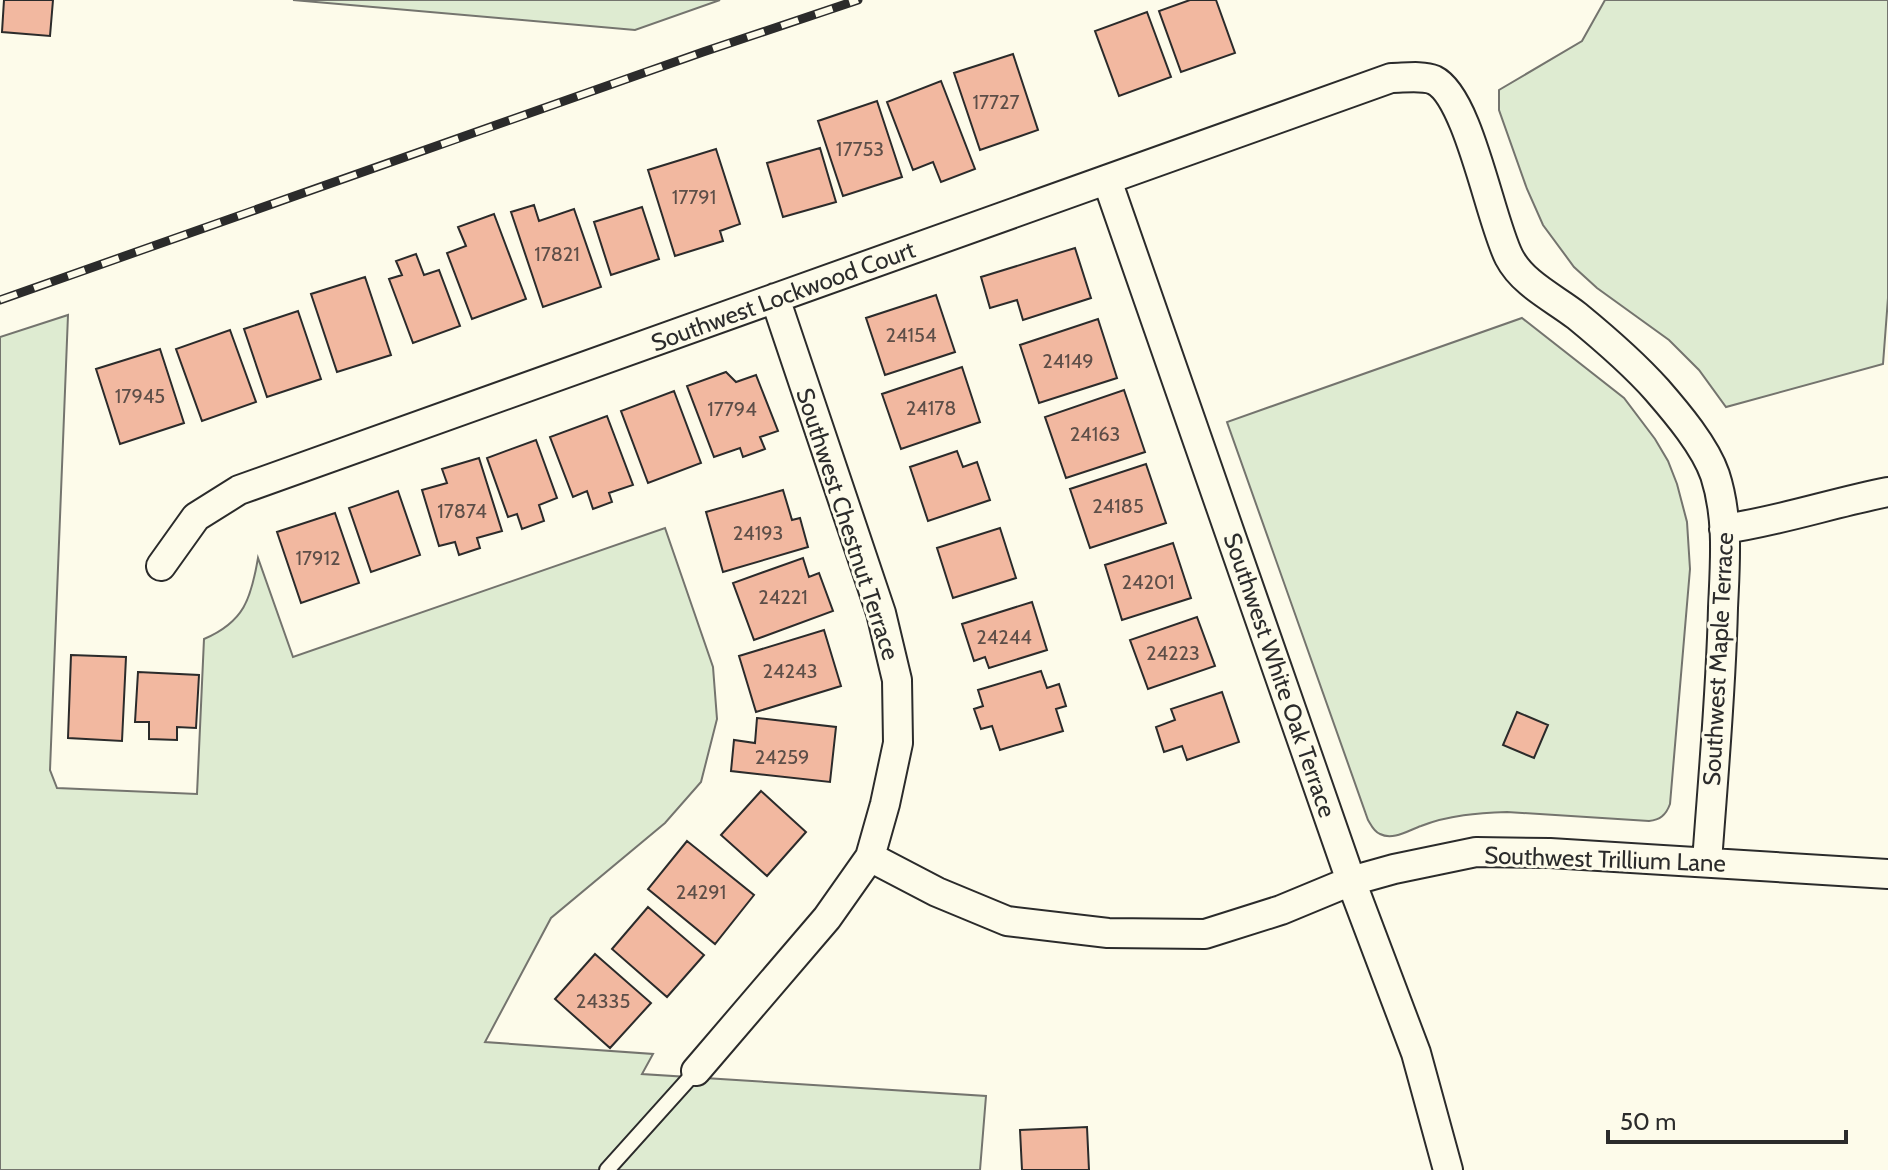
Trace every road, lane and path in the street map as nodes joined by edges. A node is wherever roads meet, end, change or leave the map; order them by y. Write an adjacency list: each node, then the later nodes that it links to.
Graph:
1 (1434, 80): 2 (street, Southwest Lockwood Court); 5 (street, Southwest Maple Terrace)
2 (1107, 180): 3 (street, Southwest Lockwood Court); 10 (street, Southwest White Oak Terrace)
3 (775, 298): 6 (street, Southwest Lockwood Court); 7 (street, Southwest Chestnut Terrace)
4 (1888, 492): 5 (street)
5 (1724, 529): 8 (street, Southwest Maple Terrace)
6 (161, 566)
7 (870, 857): 10 (street, Southwest Trillium Lane); 11 (street, Southwest Chestnut Terrace)
8 (1707, 862): 9 (street, Southwest Trillium Lane); 10 (street, Southwest Trillium Lane)
9 (1888, 874)
10 (1351, 881): 13 (street, Southwest White Oak Terrace)
11 (696, 1071): 12 (lane)
12 (607, 1170)
13 (1448, 1170)

